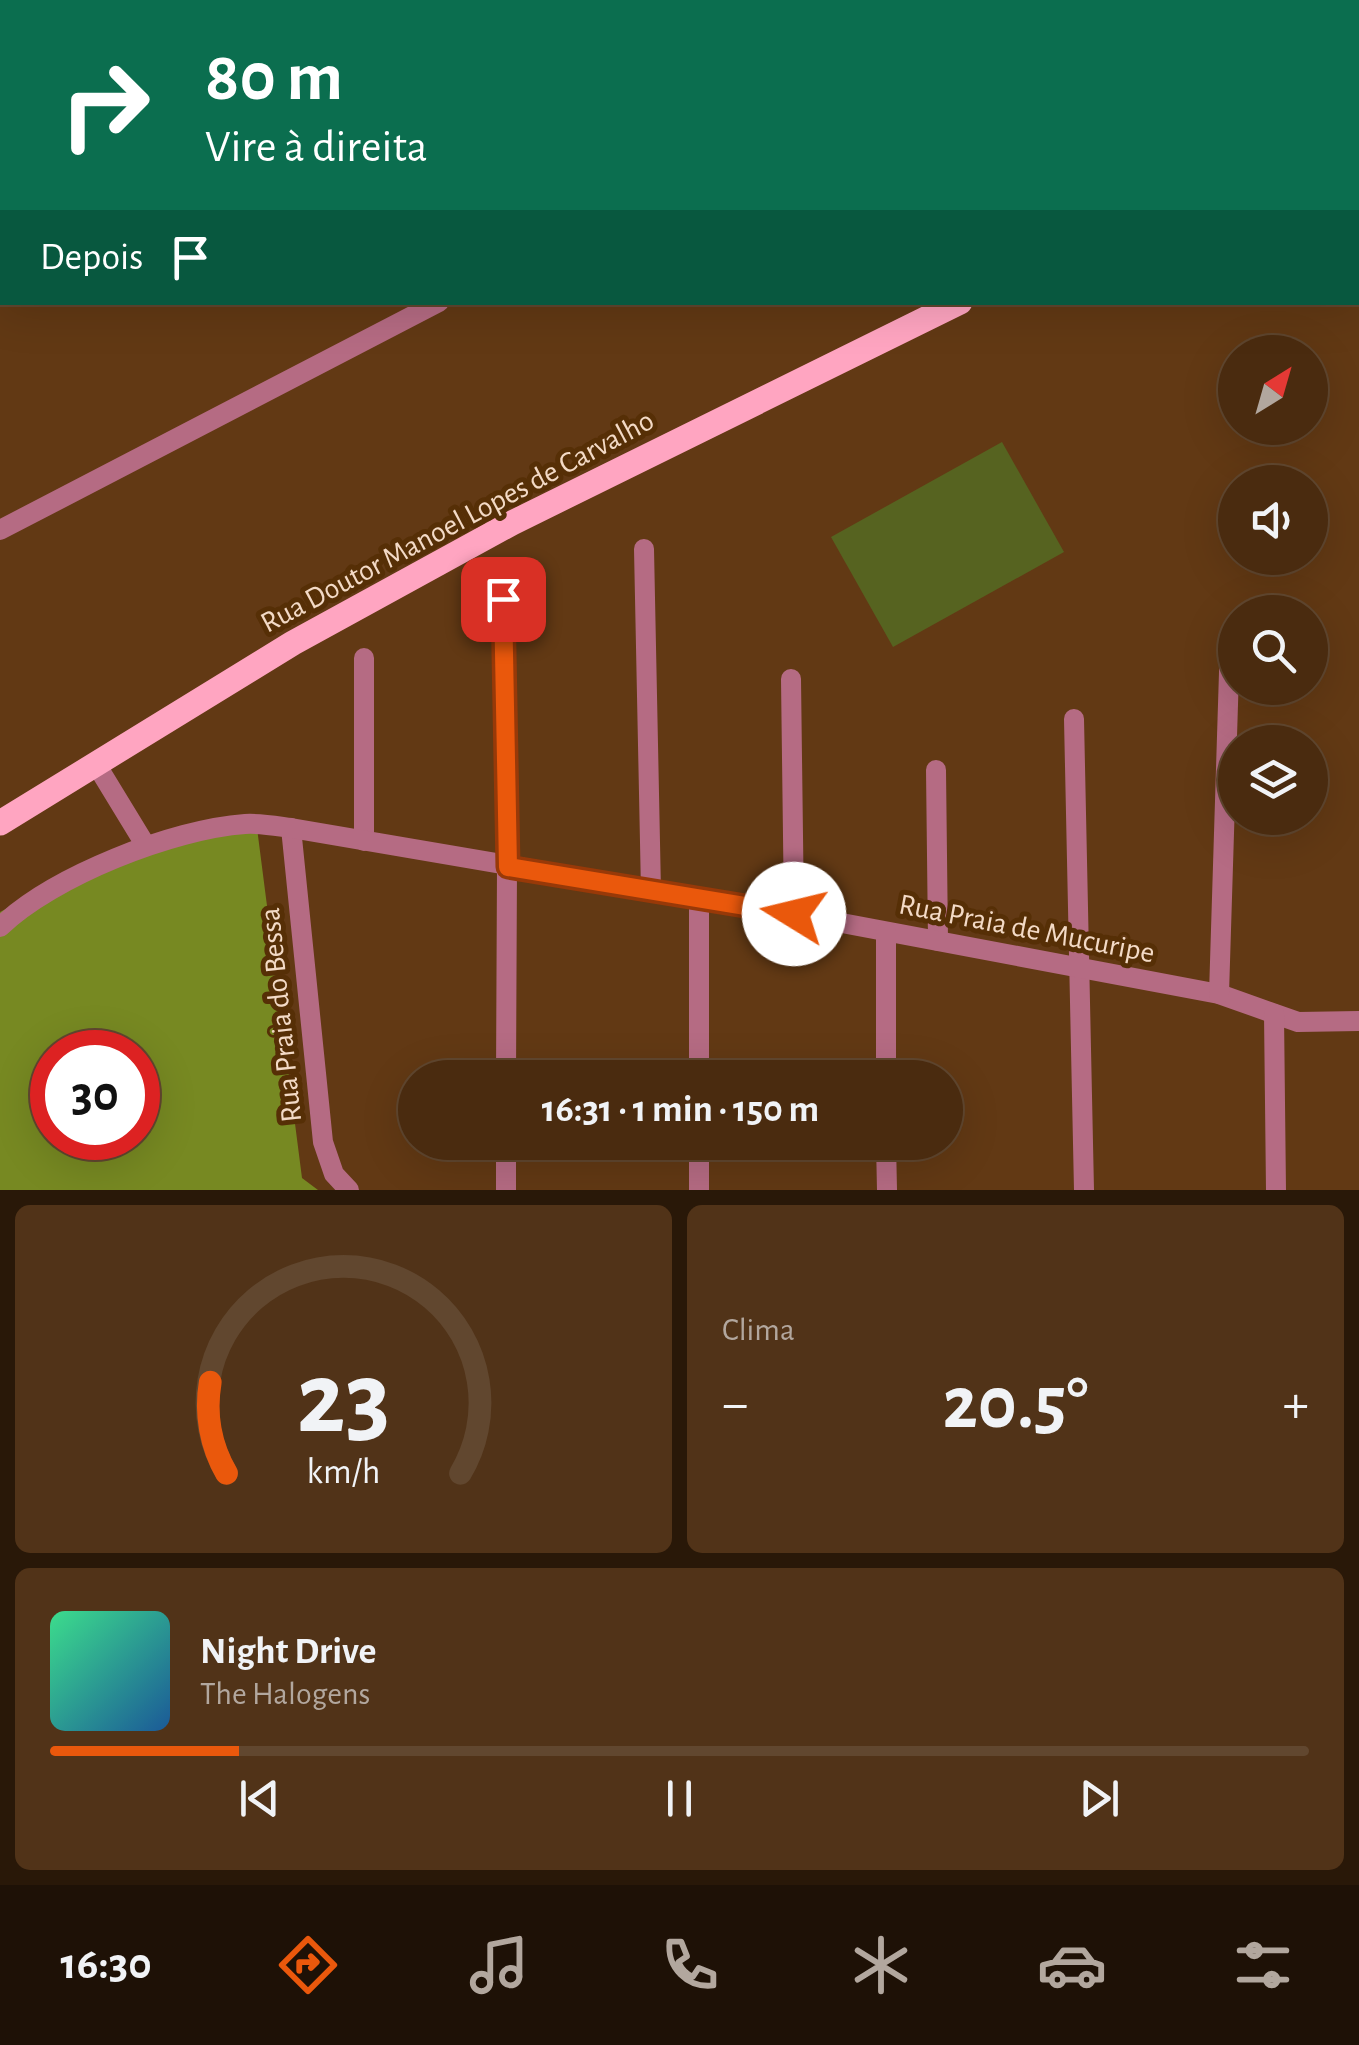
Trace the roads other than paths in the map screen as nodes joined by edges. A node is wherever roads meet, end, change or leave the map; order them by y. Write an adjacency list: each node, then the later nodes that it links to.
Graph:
1 (433, 305): 3 (street)
2 (954, 305): 10 (main road, Rua Doutor Manoel Lopes de Carvalho)
3 (0, 530)
4 (644, 549): 17 (street)
5 (503, 599): 16 (street)
6 (364, 658): 14 (street)
7 (791, 679): 19 (street)
8 (1228, 705): 24 (street)
9 (1074, 718): 23 (street)
10 (96, 764): 12 (main road, Rua Doutor Manoel Lopes de Carvalho); 15 (street)
11 (936, 770): 22 (street)
12 (0, 823)
13 (291, 828): 14 (street, Rua Praia de Mucuripe); 15 (street, Rua Praia de Mucuripe); 33 (street, Rua Praia do Bessa)
14 (364, 841): 16 (street, Rua Praia de Mucuripe)
15 (146, 846): 20 (street, Rua Praia de Mucuripe)
16 (508, 867): 17 (street, Rua Praia de Mucuripe); 27 (street)
17 (651, 891): 18 (street, Rua Praia de Mucuripe)
18 (699, 900): 19 (street, Rua Praia de Mucuripe); 28 (street)
19 (794, 914): 21 (street, Rua Praia de Mucuripe)
20 (0, 926)
21 (886, 932): 22 (street, Rua Praia de Mucuripe); 29 (street)
22 (938, 941): 23 (street, Rua Praia de Mucuripe)
23 (1082, 969): 24 (street, Rua Praia de Mucuripe); 37 (street)
24 (1219, 994): 25 (street, Rua Praia de Mucuripe)
25 (1274, 1014): 26 (street, Rua Praia de Mucuripe); 38 (street)
26 (1359, 1021)
27 (506, 1060)
28 (699, 1060)
29 (886, 1060)
30 (506, 1160): 34 (street)
31 (699, 1160): 35 (street)
32 (886, 1160): 36 (street)
33 (349, 1190)
34 (506, 1190)
35 (698, 1190)
36 (886, 1190)
37 (1084, 1190)
38 (1276, 1190)

